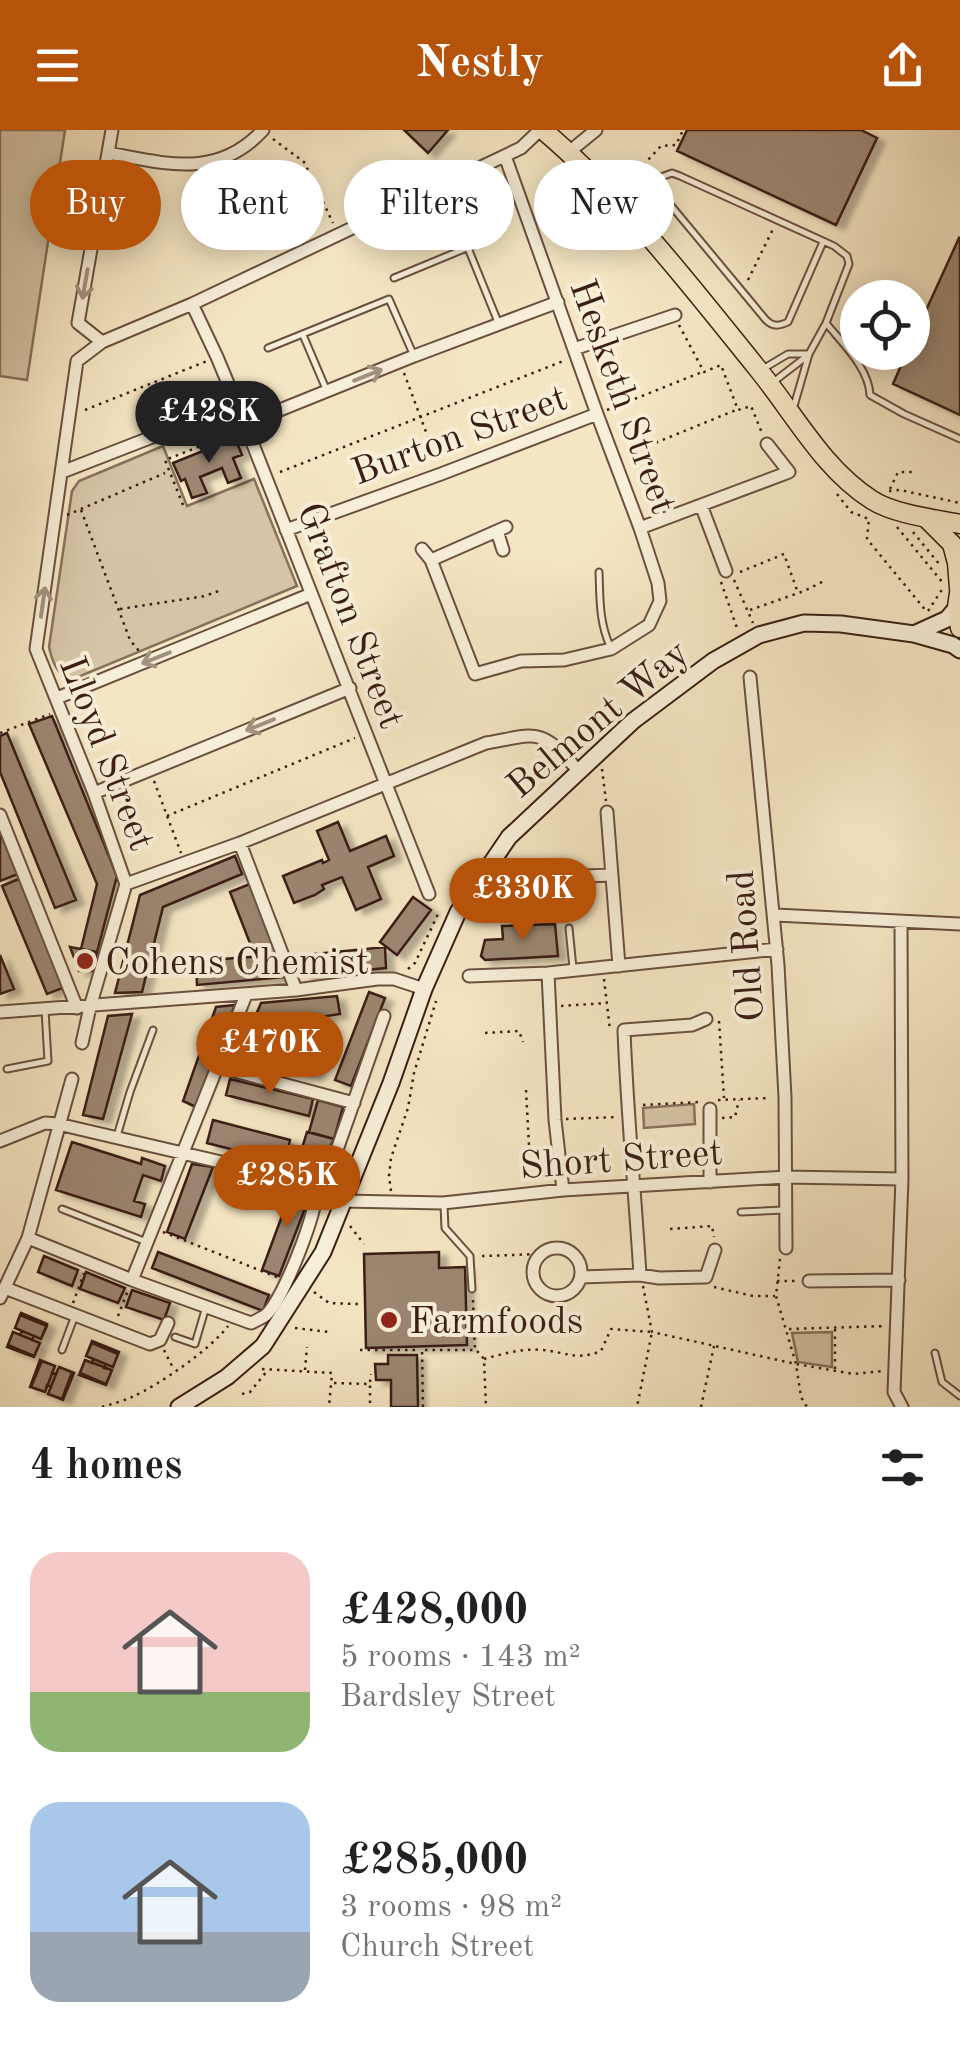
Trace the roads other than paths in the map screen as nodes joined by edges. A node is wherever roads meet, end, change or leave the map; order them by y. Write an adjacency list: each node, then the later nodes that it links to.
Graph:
1 (112, 130): 6 (street)
2 (542, 130): 5 (main road); 7 (street)
3 (596, 130): 5 (street)
4 (263, 131): 6 (street)
5 (569, 152): 23 (main road)
6 (108, 153): 18 (street, one-way to 18)
7 (506, 156): 12 (street, Hesketh Street); 13 (street)
8 (823, 242): 8 (lane); 15 (lane)
9 (463, 250): 11 (lane)
10 (469, 250): 16 (lane)
11 (394, 278)
12 (558, 302): 16 (street); 20 (street, Hesketh Street)
13 (192, 304): 18 (street); 25 (street, Grafton Street)
14 (675, 316): 20 (street)
15 (826, 322): 21 (lane); 29 (lane)
16 (499, 324): 22 (street)
17 (302, 334): 19 (lane); 22 (lane); 24 (lane)
18 (102, 342): 31 (street, Lloyd Street)
19 (268, 348)
20 (576, 353): 26 (street, Hesketh Street)
21 (809, 354): 23 (lane); 23 (lane); 27 (lane)
22 (414, 356): 24 (street, one-way to 22)
23 (764, 378): 27 (main road)
24 (327, 392): 28 (street)
25 (236, 404): 28 (street, Grafton Street); 31 (street)
26 (597, 414): 35 (street, Hesketh Street); 36 (street, Burton Street)
27 (791, 414): 33 (main road)
28 (245, 426): 36 (street, Grafton Street)
29 (960, 439)
30 (766, 444): 32 (street)
31 (62, 472): 48 (street, Lloyd Street, one-way to 31)
32 (701, 504): 35 (street); 38 (street)
33 (926, 518): 34 (main road); 40 (main road)
34 (960, 524)
35 (640, 528): 44 (street, Hesketh Street)
36 (286, 530): 41 (street, Grafton Street)
37 (502, 550): 44 (street)
38 (726, 571)
39 (599, 572): 44 (lane)
40 (954, 589): 42 (main road); 43 (street)
41 (311, 594): 47 (street, Grafton Street); 48 (street, one-way to 48)
42 (960, 628)
43 (914, 634): 45 (street, Belmont Way); 68 (street, Belmont Way)
44 (611, 649)
45 (960, 650)
46 (750, 677): 59 (street, Old Road)
47 (350, 688): 50 (street, Grafton Street); 51 (street, one-way to 51)
48 (59, 704): 51 (street, Lloyd Street)
49 (574, 766): 50 (street)
50 (386, 785): 54 (street); 58 (street, Grafton Street)
51 (94, 793): 57 (street, Lloyd Street)
52 (607, 812): 55 (street)
53 (0, 815): 71 (street)
54 (240, 843): 57 (street); 69 (street)
55 (612, 875): 56 (street); 64 (street)
56 (500, 879)
57 (126, 884): 71 (street, Lloyd Street)
58 (429, 894)
59 (775, 915): 60 (street); 63 (street, Old Road)
60 (901, 922): 61 (street); 89 (street)
61 (960, 924)
62 (570, 928): 65 (lane)
63 (777, 949): 64 (street); 88 (street, Old Road)
64 (619, 966): 65 (street)
65 (573, 970): 66 (street)
66 (548, 973): 67 (street); 92 (street)
67 (469, 976)
68 (424, 989): 69 (street); 94 (street, Belmont Way)
69 (296, 990): 70 (street)
70 (246, 994): 71 (street); 78 (street)
71 (83, 1007): 72 (street); 77 (street, Lloyd Street)
72 (46, 1010): 73 (street); 79 (lane)
73 (0, 1012)
74 (384, 1016): 81 (street)
75 (706, 1019): 91 (street)
76 (153, 1030): 84 (lane)
77 (82, 1043)
78 (216, 1066): 81 (street); 86 (street)
79 (7, 1069)
80 (72, 1079): 83 (street)
81 (354, 1104): 87 (street)
82 (710, 1114): 90 (street)
83 (58, 1124): 84 (street); 85 (street); 98 (street)
84 (116, 1138): 86 (street)
85 (0, 1141)
86 (182, 1152): 99 (street); 109 (street)
87 (332, 1164)
88 (786, 1177): 89 (street, Short Street); 90 (street, Short Street); 96 (street, Old Road)
89 (902, 1179): 105 (street)
90 (710, 1182): 91 (street, Short Street)
91 (634, 1186): 92 (street, Short Street); 102 (street)
92 (562, 1190): 93 (street, Short Street)
93 (444, 1202): 94 (street, Short Street); 107 (lane)
94 (341, 1207): 116 (street, Belmont Way)
95 (62, 1210): 99 (lane)
96 (786, 1210): 97 (lane); 100 (street, Old Road)
97 (741, 1212)
98 (28, 1238): 104 (street); 108 (street)
99 (147, 1242): 104 (street)
100 (786, 1248)
101 (715, 1250): 102 (street)
102 (640, 1275): 103 (street)
103 (580, 1277): 103 (street)
104 (132, 1280): 109 (street)
105 (899, 1280): 106 (street); 117 (street)
106 (809, 1281)
107 (472, 1289)
108 (3, 1293): 110 (street)
109 (206, 1307): 112 (lane)
110 (72, 1314): 111 (street); 113 (lane)
111 (168, 1323)
112 (175, 1337)
113 (62, 1350)
114 (935, 1352): 115 (lane)
115 (960, 1396)
116 (179, 1407)
117 (902, 1407)

